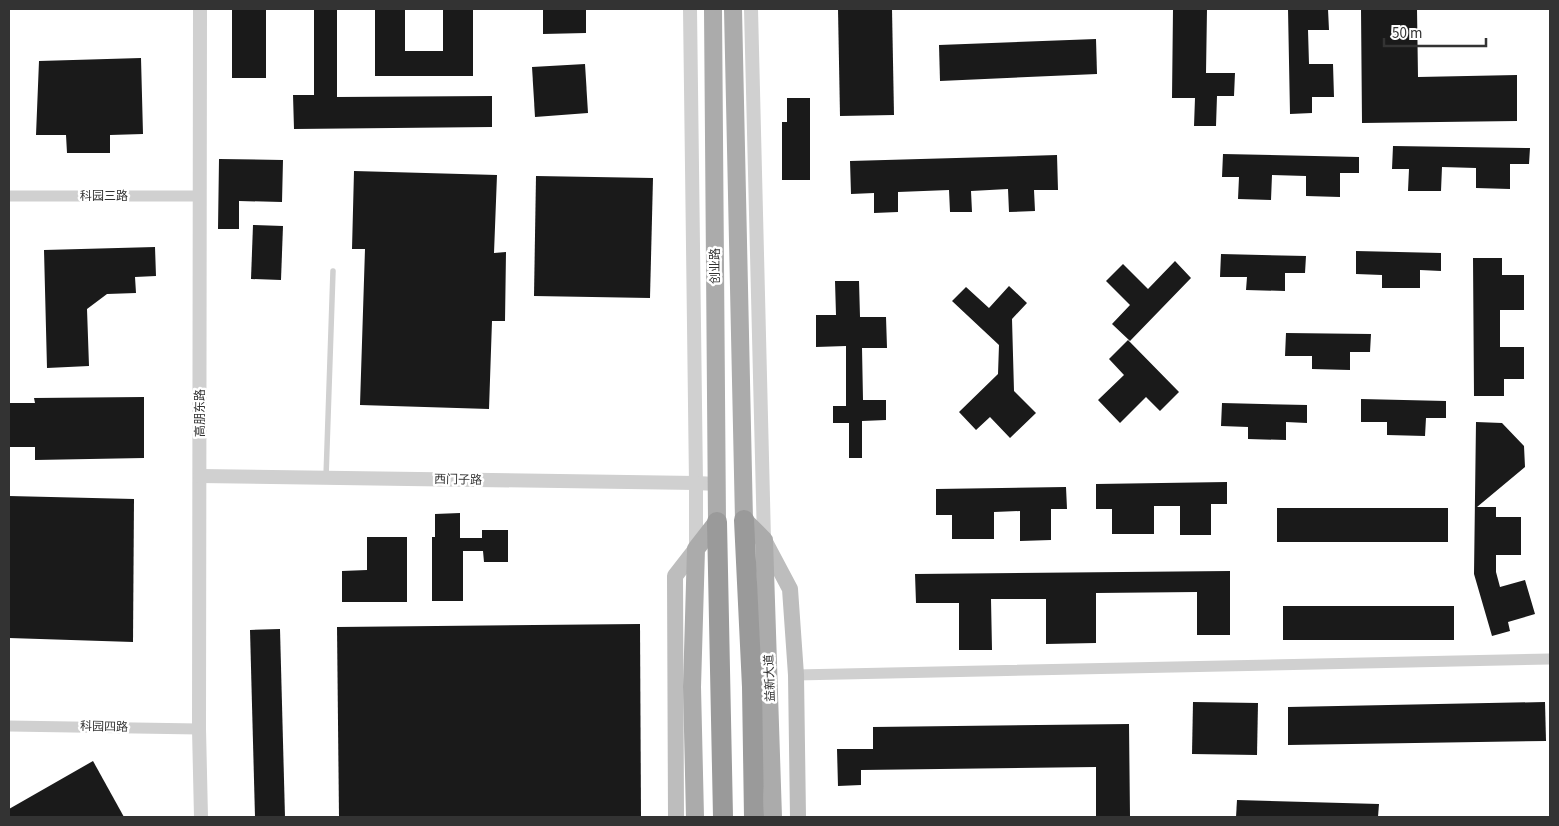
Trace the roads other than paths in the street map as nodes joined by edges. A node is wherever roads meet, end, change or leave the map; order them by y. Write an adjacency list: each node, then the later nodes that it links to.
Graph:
1 (200, 9): 7 (street, 高朋东路)
2 (690, 9): 11 (street)
3 (713, 9): 12 (main road, 创业路)
4 (733, 9): 13 (main road, 创业路)
5 (751, 9): 15 (street)
6 (9, 196): 7 (street, 科园三路)
7 (199, 196): 9 (street, 高朋东路)
8 (333, 272): 10 (lane)
9 (200, 476): 10 (street, 西门子路); 21 (street, 高朋东路)
10 (326, 479): 11 (street, 西门子路)
11 (696, 483): 12 (street, 西门子路); 16 (street)
12 (716, 484): 14 (main road, 创业路)
13 (744, 520): 15 (main road); 19 (highway)
14 (717, 522): 16 (main road); 25 (highway)
15 (764, 540): 18 (main road); 19 (main road, 益新大道)
16 (696, 549): 23 (main road); 24 (main road)
17 (1550, 659): 18 (street)
18 (796, 675): 28 (main road)
19 (761, 688): 26 (highway); 27 (main road, 益新大道)
20 (9, 726): 21 (street, 科园四路)
21 (198, 729): 22 (street, 高朋东路)
22 (200, 817)
23 (676, 817)
24 (695, 817)
25 (723, 817)
26 (754, 817)
27 (773, 817)
28 (798, 817)

